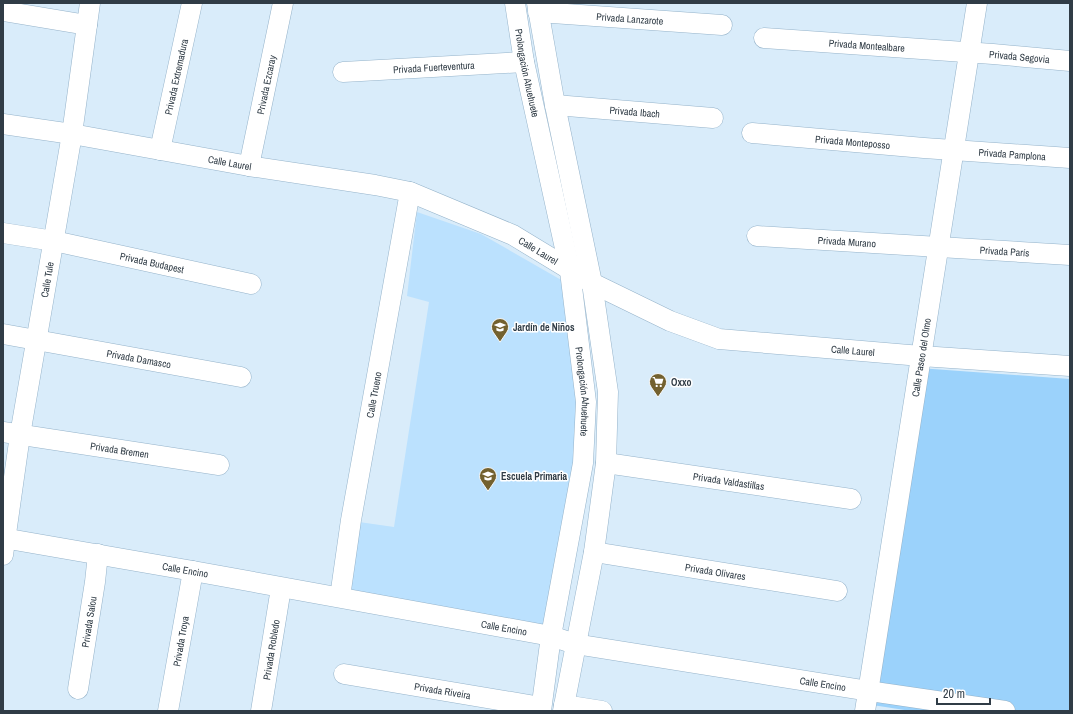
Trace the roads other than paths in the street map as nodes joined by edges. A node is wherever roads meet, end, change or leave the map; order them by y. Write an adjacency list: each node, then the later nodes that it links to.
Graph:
1 (90, 3): 8 (street, Calle Tule)
2 (192, 3): 20 (street, Privada Extremadura)
3 (283, 3): 23 (street, Privada Ezcaray)
4 (515, 3): 13 (street, Prolongación Ahuehuete)
5 (977, 3): 11 (street, Calle Paseo del Olmo)
6 (537, 7): 9 (street, Privada Lanzarote); 15 (street, Prolongación Ahuehuete)
7 (3, 11): 8 (street)
8 (87, 25): 19 (street, Calle Tule)
9 (722, 25)
10 (764, 38): 11 (street, Privada Montealbare)
11 (969, 52): 12 (street, Privada Segovia); 21 (street, Calle Paseo del Olmo)
12 (1070, 61)
13 (524, 62): 14 (street, Privada Fuerteventura); 30 (street, Prolongación Ahuehuete)
14 (343, 72)
15 (555, 105): 16 (street, Privada Ibach); 31 (street, Prolongación Ahuehuete)
16 (713, 118)
17 (3, 124): 19 (street, Calle Laurel)
18 (752, 133): 21 (street, Privada Monteposso)
19 (72, 134): 20 (street, Calle Laurel); 27 (street, Calle Tule)
20 (160, 150): 23 (street, Calle Laurel)
21 (953, 150): 22 (street, Privada Pamplona); 28 (street, Calle Paseo del Olmo)
22 (1070, 158)
23 (249, 166): 24 (street, Calle Laurel)
24 (410, 192): 30 (street, Calle Laurel); 48 (street, Calle Trueno)
25 (3, 233): 27 (street, Privada Budapest)
26 (757, 236): 28 (street, Privada Murano)
27 (54, 241): 32 (street, Privada Budapest); 34 (street, Calle Tule)
28 (938, 247): 29 (street, Privada París); 35 (street, Calle Paseo del Olmo)
29 (1070, 255)
30 (570, 271): 31 (street, Calle Laurel); 49 (street, Prolongación Ahuehuete)
31 (592, 283): 35 (street, Calle Laurel); 39 (street, Prolongación Ahuehuete)
32 (251, 284)
33 (3, 334): 34 (street, Privada Damasco)
34 (36, 340): 37 (street, Privada Damasco); 38 (street, Calle Tule)
35 (921, 356): 36 (street, Calle Laurel); 53 (street, Calle Paseo del Olmo)
36 (1070, 366)
37 (241, 377)
38 (11, 434): 40 (street, Privada Bremen); 42 (street, Calle Tule)
39 (606, 463): 41 (street, Privada Valdastillas); 43 (street, Prolongación Ahuehuete)
40 (219, 465)
41 (851, 499)
42 (4, 544): 44 (street, Calle Encino)
43 (594, 552): 47 (street, Privada Olivares); 50 (street, Prolongación Ahuehuete)
44 (98, 554): 45 (street, Calle Encino); 52 (street, Privada Salou)
45 (193, 571): 46 (street, Calle Encino); 56 (street, Privada Troya)
46 (281, 588): 48 (street, Calle Encino); 57 (street, Privada Robledo)
47 (837, 591)
48 (340, 597): 49 (street, Calle Encino)
49 (551, 636): 50 (street, Calle Encino); 55 (street, Prolongación Ahuehuete)
50 (575, 644): 53 (street, Calle Encino); 54 (street, Prolongación Ahuehuete)
51 (344, 674): 55 (street, Privada Riveira)
52 (78, 689)
53 (869, 691): 59 (street, Calle Paseo del Olmo); 60 (street, Calle Encino)
54 (563, 708): 58 (street)
55 (541, 709)
56 (168, 711)
57 (261, 711)
58 (602, 711)
59 (865, 711)
60 (1006, 711)

